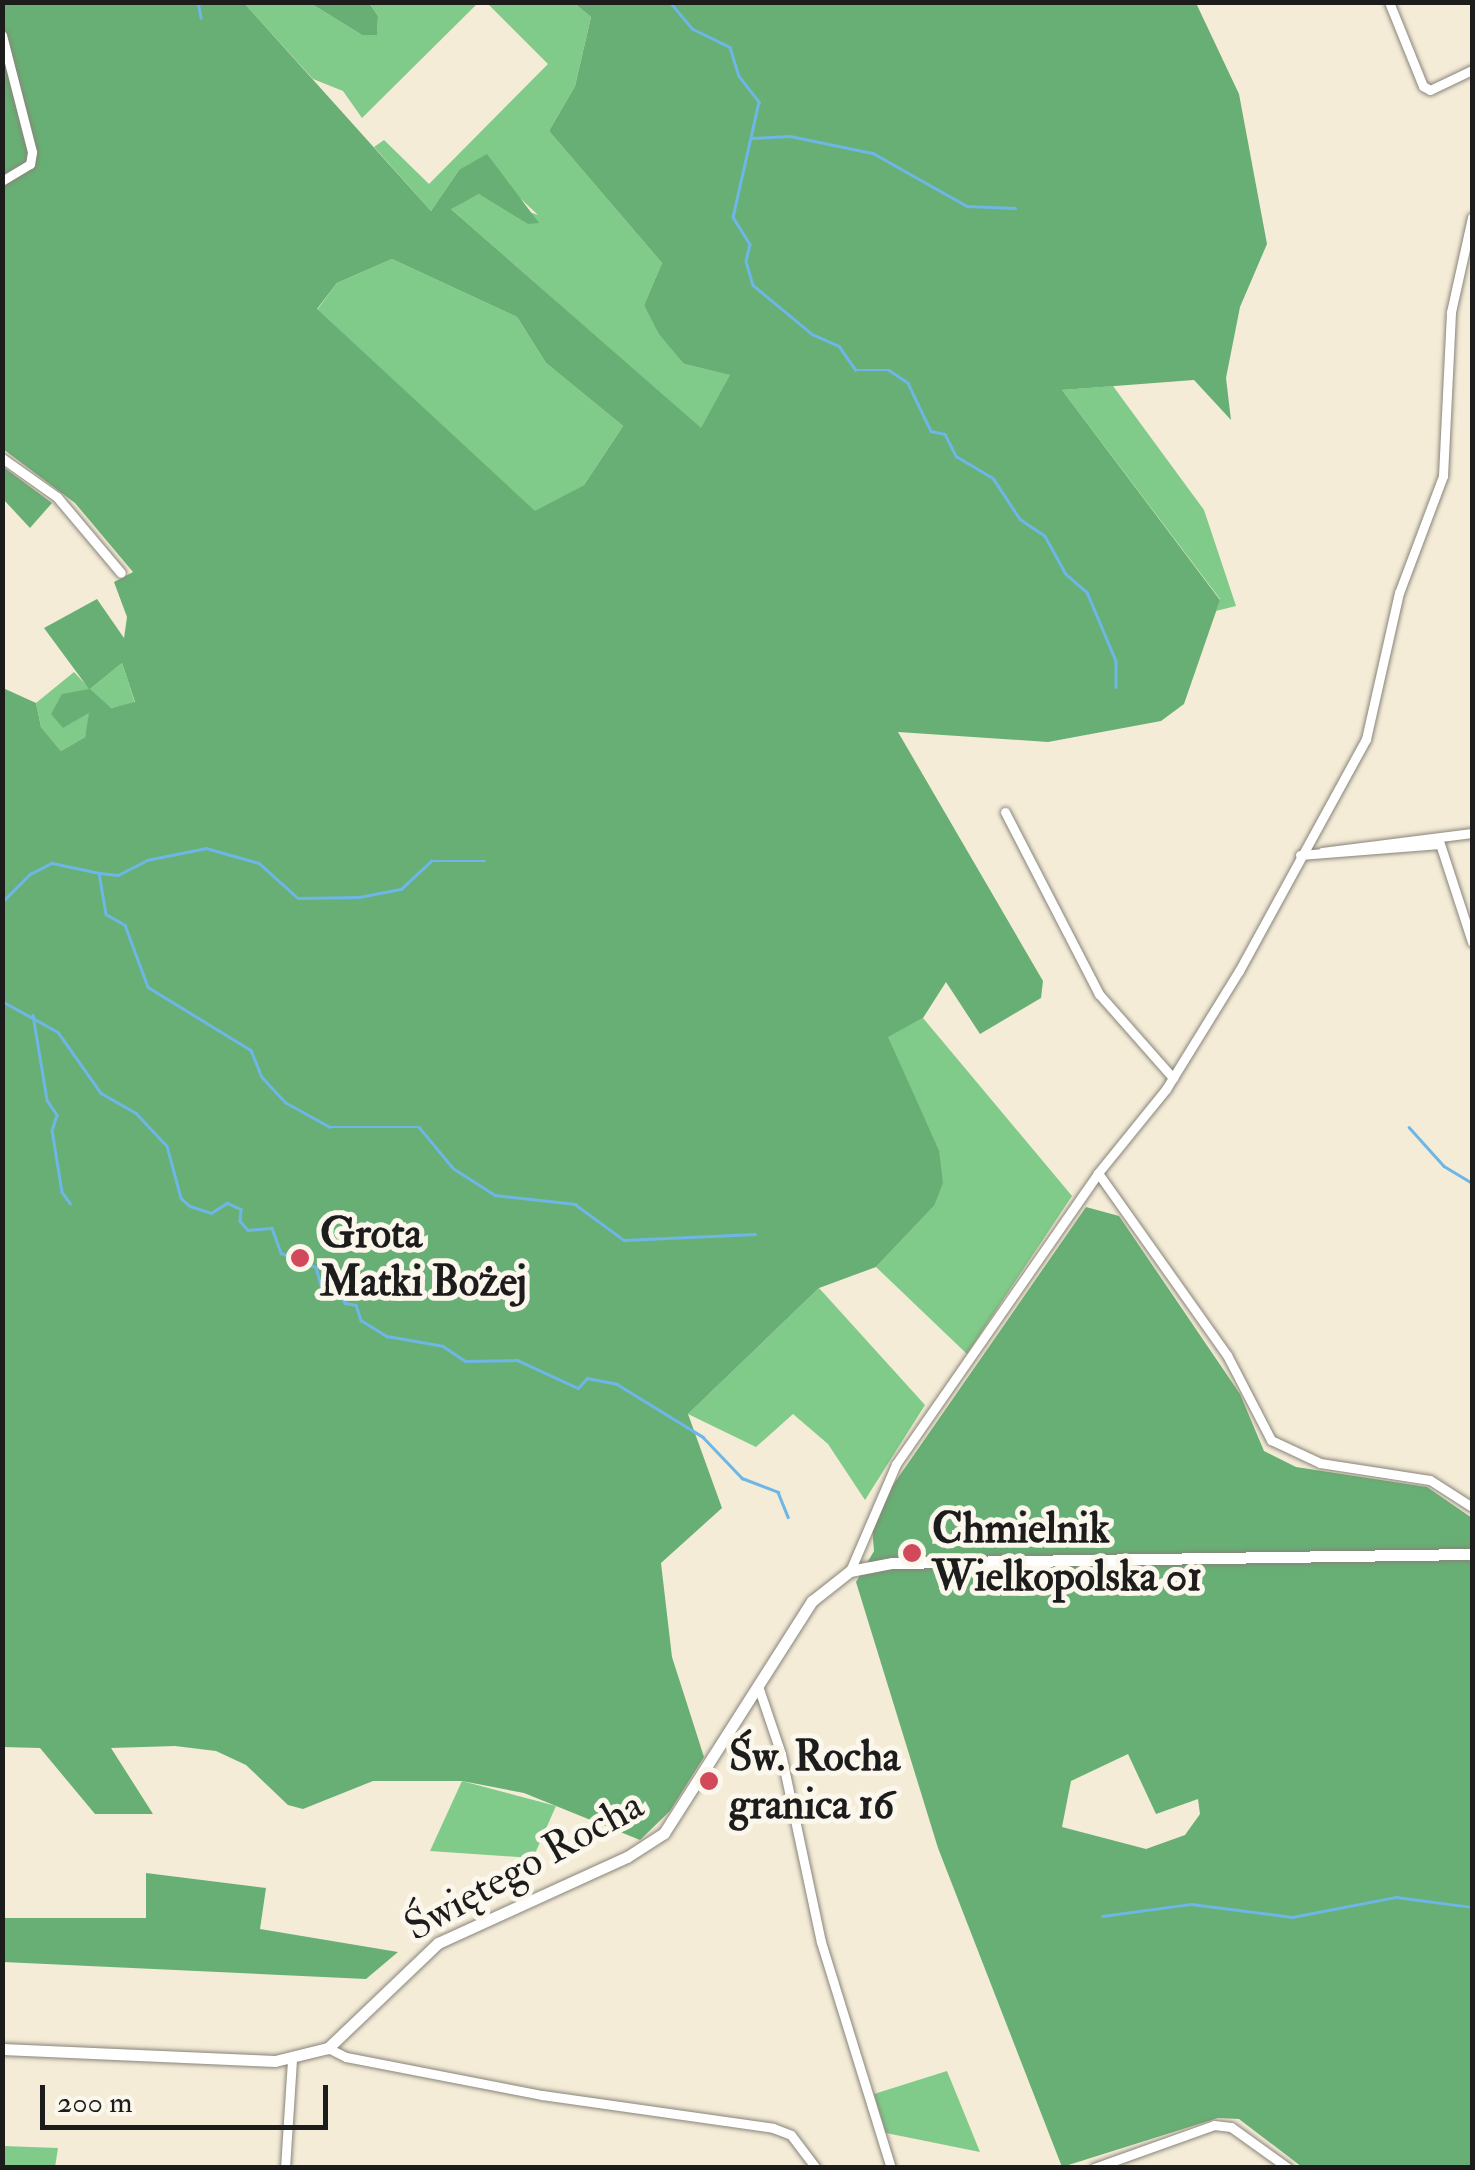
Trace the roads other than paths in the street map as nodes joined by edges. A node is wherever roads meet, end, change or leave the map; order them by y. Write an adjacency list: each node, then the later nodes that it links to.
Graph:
1 (1389, 2): 3 (street)
2 (2, 35): 4 (street)
3 (1472, 70)
4 (2, 180)
5 (1472, 218): 10 (street)
6 (2, 458): 7 (street)
7 (122, 573)
8 (1005, 812): 12 (street)
9 (1472, 833): 10 (street)
10 (1302, 856): 11 (street); 12 (street)
11 (1472, 942)
12 (1172, 1078): 13 (street)
13 (1098, 1172): 14 (street); 16 (street)
14 (1472, 1506)
15 (1472, 1554): 16 (street)
16 (850, 1570): 17 (street, Świętego Rocha)
17 (758, 1686): 18 (street, Świętego Rocha); 23 (street)
18 (328, 2048): 20 (street, Świętego Rocha); 22 (street)
19 (2, 2049): 20 (street, Świętego Rocha)
20 (292, 2060): 21 (street)
21 (285, 2168)
22 (816, 2168)
23 (891, 2168)
24 (1094, 2168): 25 (street)
25 (1288, 2168)

